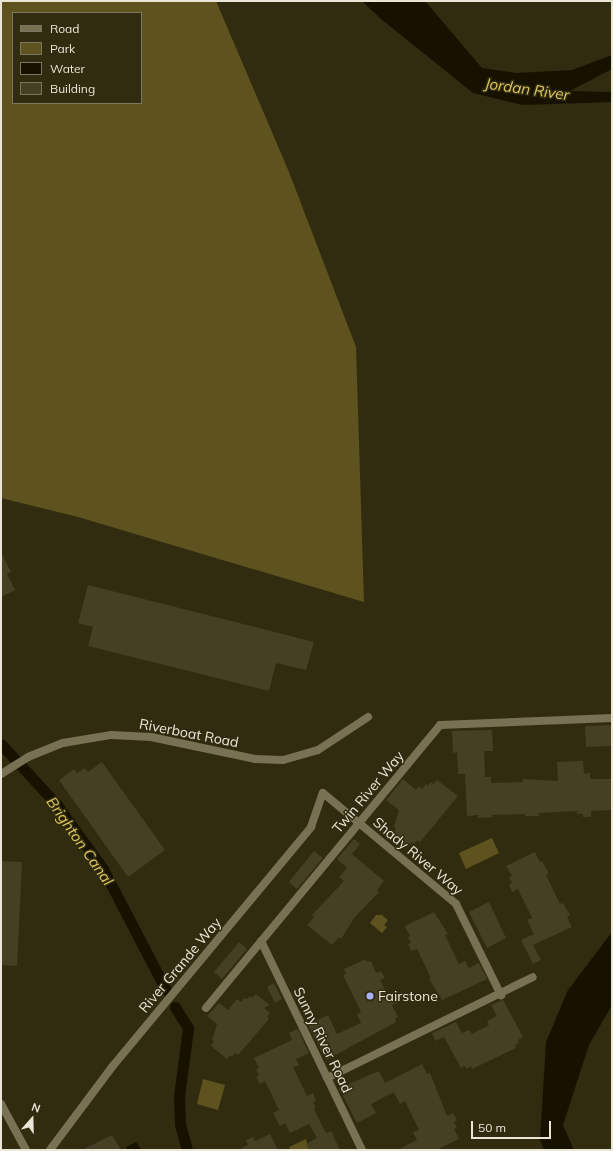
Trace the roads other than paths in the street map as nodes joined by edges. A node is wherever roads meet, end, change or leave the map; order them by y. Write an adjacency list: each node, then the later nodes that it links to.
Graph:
1 (368, 717): 3 (street, Riverboat Road)
2 (612, 718): 5 (street, Twin River Way)
3 (1, 774)
4 (323, 793): 5 (street, Shady River Way); 13 (street, River Grande Way)
5 (359, 824): 6 (street, Twin River Way); 8 (street, Shady River Way)
6 (261, 941): 9 (street, Twin River Way); 10 (street, Sunny River Road)
7 (533, 977): 8 (street)
8 (500, 995): 10 (street)
9 (206, 1008)
10 (327, 1078): 14 (street, Sunny River Road)
11 (1, 1104): 12 (street)
12 (26, 1150)
13 (50, 1150)
14 (362, 1150)

